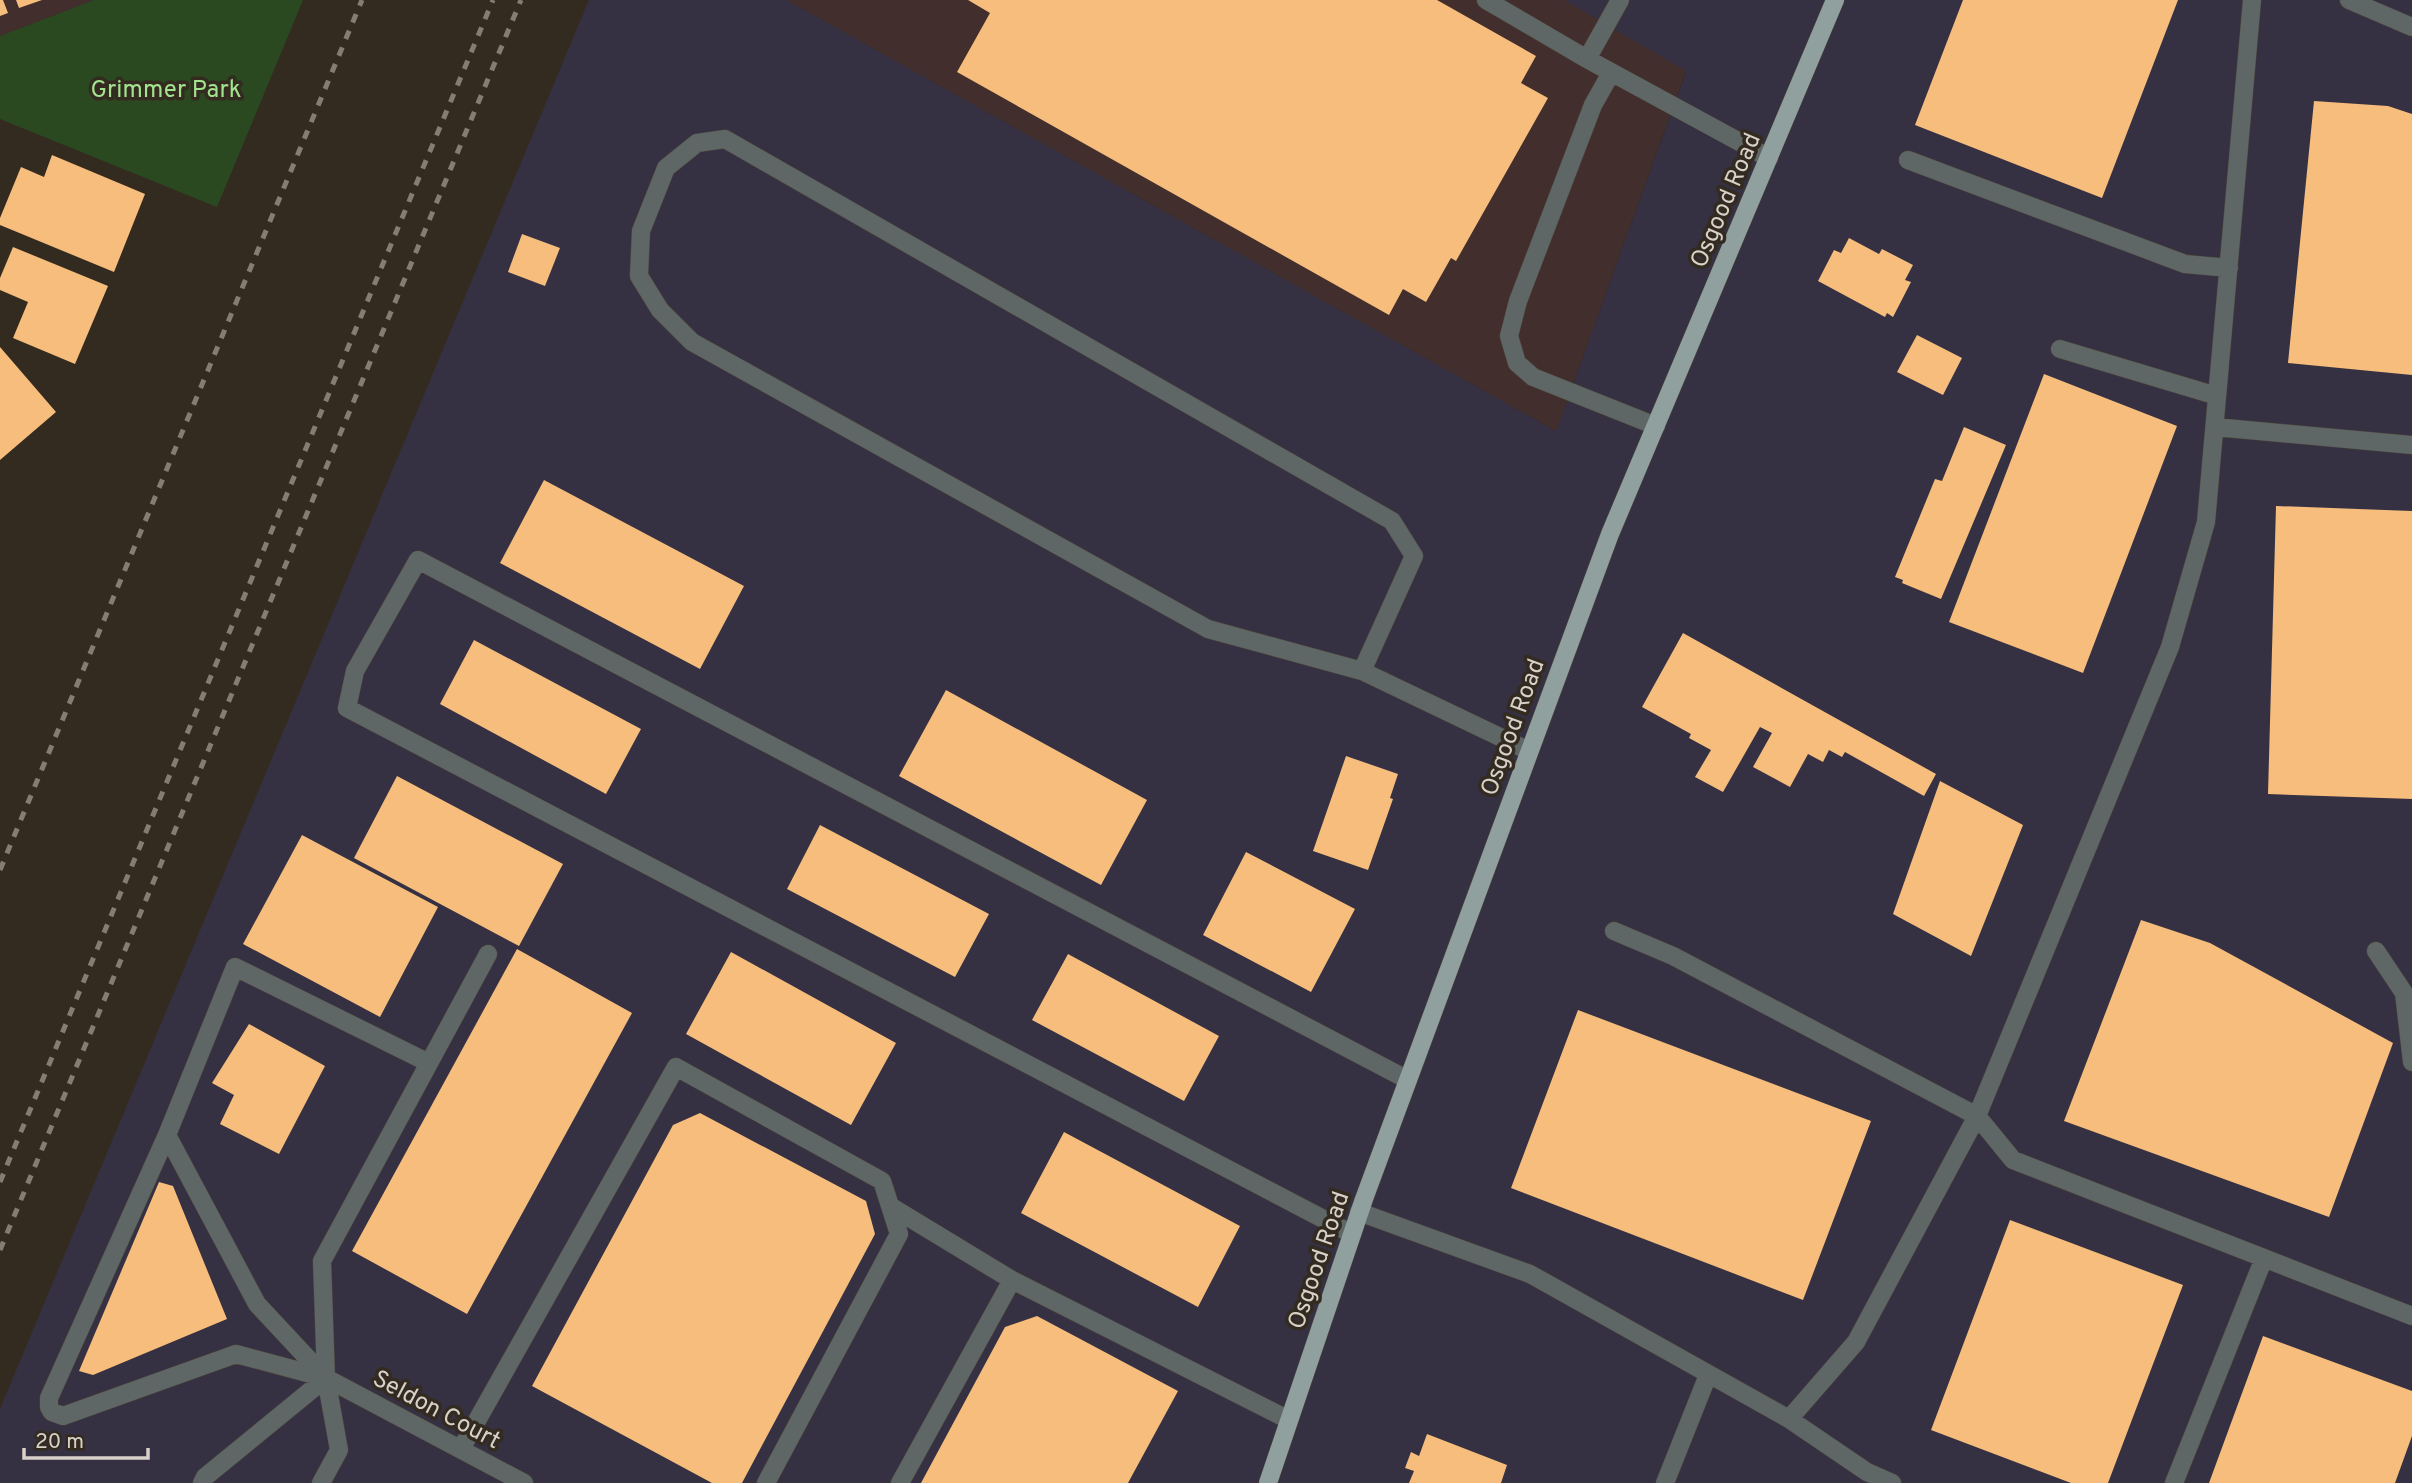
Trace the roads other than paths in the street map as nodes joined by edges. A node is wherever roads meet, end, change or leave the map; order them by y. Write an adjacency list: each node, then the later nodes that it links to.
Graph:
1 (1486, 0): 7 (street)
2 (1620, 0): 7 (street)
3 (1835, 0): 9 (main road, Osgood Road)
4 (2252, 0): 11 (street)
5 (2349, 0): 6 (street)
6 (2412, 27)
7 (1587, 59): 8 (street)
8 (1611, 72): 9 (street); 14 (street)
9 (1769, 158): 14 (main road, Osgood Road)
10 (1908, 160): 11 (street)
11 (2229, 268): 13 (street)
12 (2060, 349): 13 (street)
13 (2217, 397): 15 (street)
14 (1656, 426): 18 (main road, Osgood Road)
15 (2215, 427): 16 (street); 25 (street)
16 (2412, 445)
17 (1362, 671): 17 (street); 18 (street)
18 (1529, 751): 24 (main road, Osgood Road)
19 (1614, 931): 25 (street)
20 (2376, 951): 22 (street)
21 (488, 954): 23 (street)
22 (2412, 1062)
23 (429, 1063): 26 (street); 34 (street)
24 (1408, 1080): 28 (main road, Osgood Road); 29 (street)
25 (1977, 1116): 30 (street); 35 (street)
26 (167, 1135): 34 (street); 34 (street)
27 (890, 1206): 31 (street); 37 (street); 41 (street)
28 (1359, 1212): 29 (main road, Osgood Road); 33 (street)
29 (1352, 1234): 36 (main road, Osgood Road)
30 (2264, 1258): 32 (street); 46 (street)
31 (1012, 1280): 36 (street); 42 (street)
32 (2412, 1316)
33 (1708, 1375): 35 (street); 44 (street)
34 (326, 1378): 37 (street, Seldon Court); 38 (street); 39 (street)
35 (1788, 1419): 45 (street)
36 (1289, 1420): 43 (main road, Osgood Road)
37 (461, 1449): 40 (street, Seldon Court)
38 (202, 1483)
39 (321, 1483)
40 (522, 1483)
41 (766, 1483)
42 (900, 1483)
43 (1268, 1483)
44 (1665, 1483)
45 (1892, 1483)
46 (2174, 1483)

